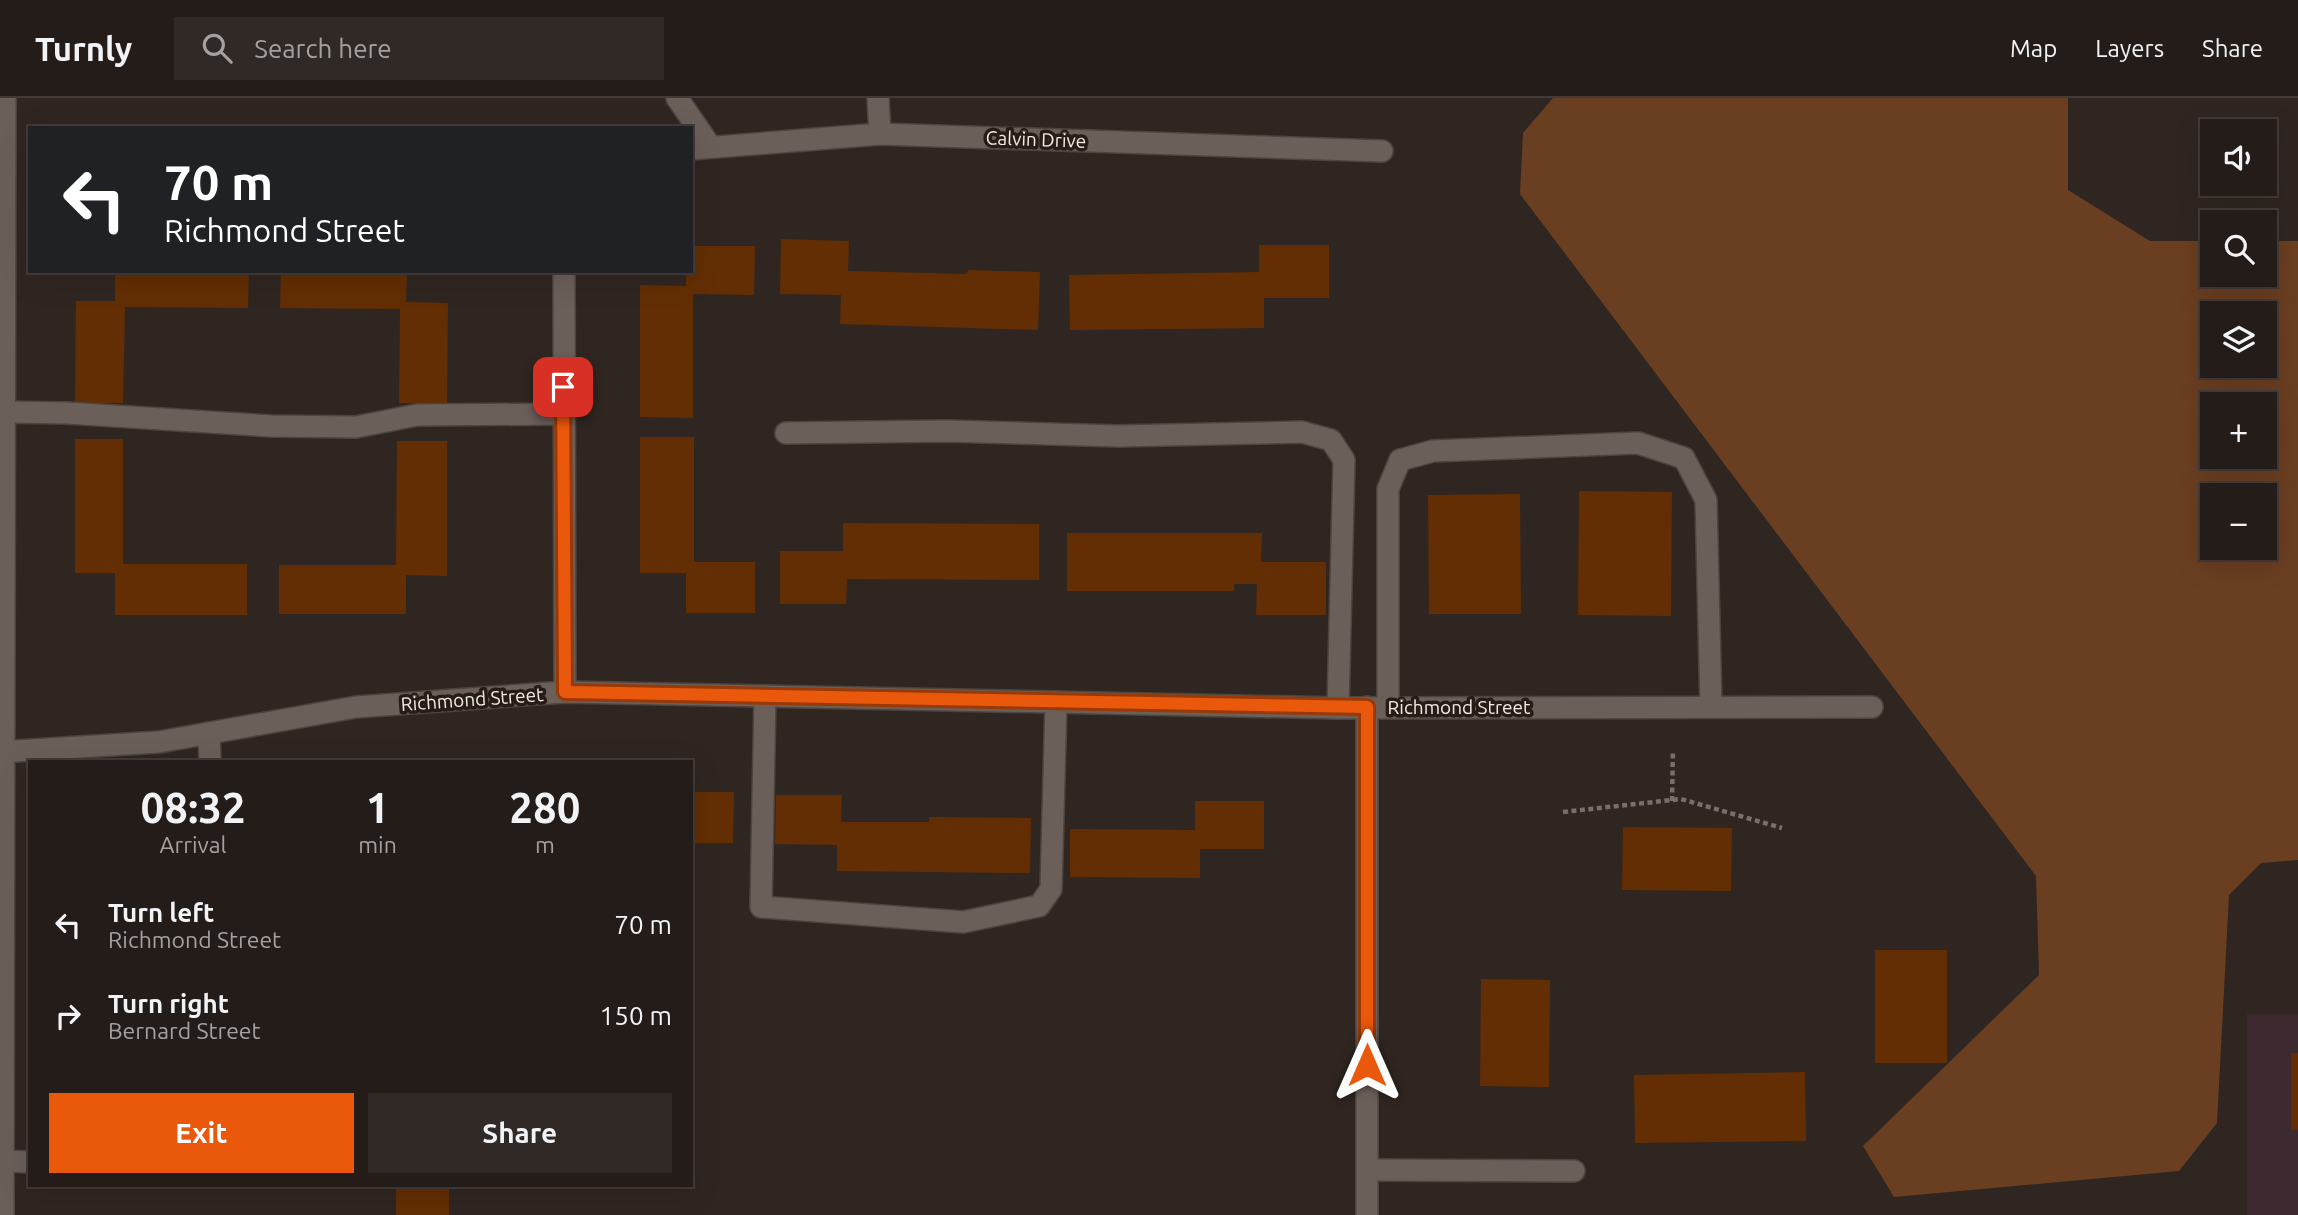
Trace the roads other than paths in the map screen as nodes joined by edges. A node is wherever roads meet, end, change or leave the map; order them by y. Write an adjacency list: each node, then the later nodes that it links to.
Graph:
1 (5, 98): 10 (street)
2 (677, 98): 4 (street)
3 (878, 98): 6 (street)
4 (690, 126)
5 (693, 131): 7 (street)
6 (880, 134): 7 (street, Calvin Drive); 8 (street, Calvin Drive)
7 (701, 148)
8 (1381, 151)
9 (561, 273): 11 (street)
10 (4, 412): 11 (street); 21 (street)
11 (564, 414): 13 (street)
12 (786, 433): 19 (street)
13 (565, 692): 14 (street, Richmond Street); 20 (street, Richmond Street)
14 (765, 696): 15 (street, Richmond Street); 15 (street)
15 (1056, 702): 19 (street, Richmond Street)
16 (1377, 707): 17 (street, Richmond Street); 17 (street); 19 (street, Richmond Street); 25 (street)
17 (1711, 707): 18 (street, Richmond Street)
18 (1872, 707)
19 (1338, 708)
20 (208, 733): 21 (street, Richmond Street); 22 (street)
21 (1, 752): 23 (street)
22 (210, 760)
23 (3, 1161): 24 (street); 27 (street)
24 (28, 1163)
25 (1367, 1170): 26 (street); 28 (street)
26 (1574, 1171)
27 (3, 1215)
28 (1367, 1215)

